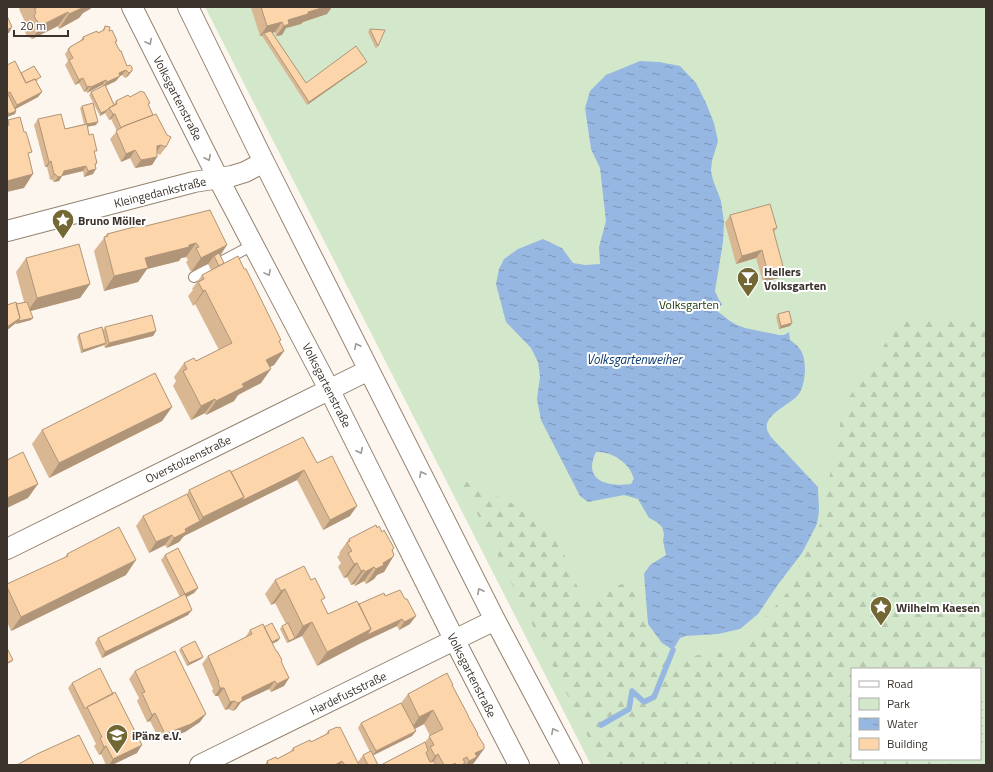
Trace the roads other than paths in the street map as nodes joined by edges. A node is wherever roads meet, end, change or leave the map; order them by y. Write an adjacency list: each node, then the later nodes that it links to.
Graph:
1 (132, 7): 4 (street, Volksgartenstraße, one-way to 4)
2 (188, 7): 3 (street)
3 (264, 162): 4 (street, Kleingedankstraße); 8 (street, one-way to 3)
4 (218, 178): 5 (street, Kleingedankstraße); 6 (street, Volksgartenstraße)
5 (7, 231)
6 (253, 245): 7 (lane); 9 (street, Volksgartenstraße, one-way to 9)
7 (194, 277)
8 (370, 370): 9 (street, Overstolzenstraße); 11 (street, one-way to 8)
9 (329, 389): 10 (street, Overstolzenstraße); 12 (street, Volksgartenstraße, one-way to 12)
10 (7, 549)
11 (495, 620): 12 (street, Hardefuststraße); 15 (street, one-way to 11)
12 (455, 641): 13 (street, Hardefuststraße); 14 (street, Volksgartenstraße)
13 (200, 765)
14 (519, 765)
15 (572, 765)

